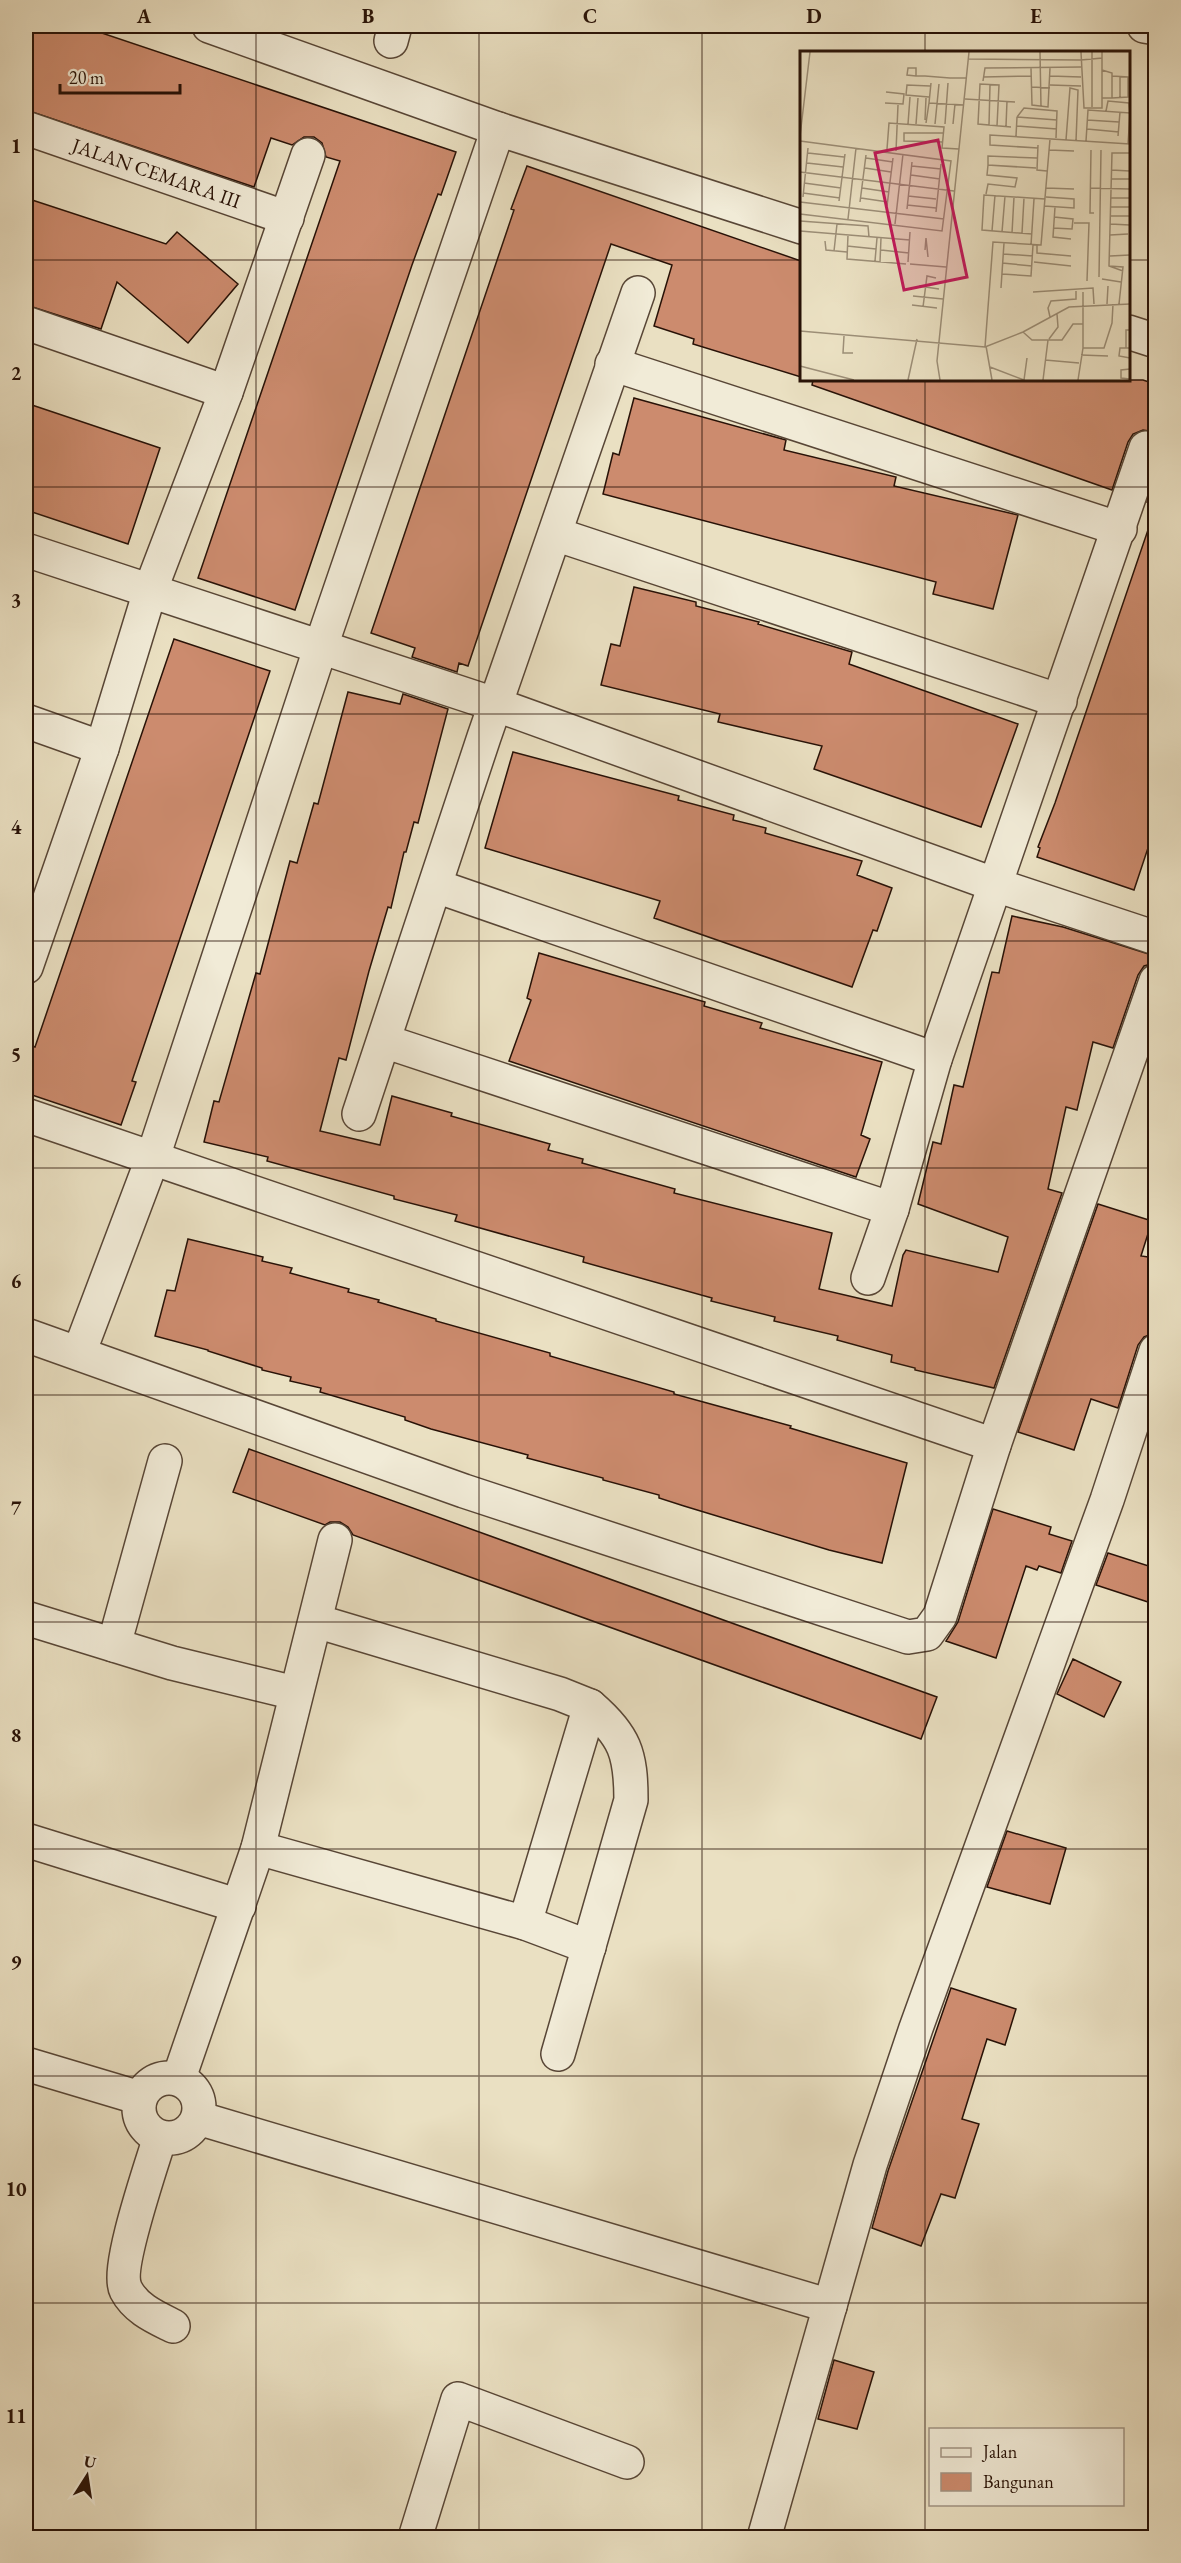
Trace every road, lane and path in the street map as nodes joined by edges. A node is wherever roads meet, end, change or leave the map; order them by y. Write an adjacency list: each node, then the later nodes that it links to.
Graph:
1 (209, 26): 5 (street)
2 (1144, 26): 3 (street)
3 (1155, 28)
4 (26, 128): 7 (street, JALAN CEMARA III)
5 (498, 129): 8 (street); 20 (street)
6 (308, 155): 7 (street)
7 (287, 218): 14 (street)
8 (800, 227)
9 (638, 293): 13 (street)
10 (26, 324): 14 (street)
11 (1130, 333): 12 (street)
12 (1155, 341)
13 (612, 364): 16 (street); 17 (street)
14 (226, 392): 19 (street)
15 (1146, 448): 16 (street)
16 (1120, 529): 21 (street)
17 (555, 534): 21 (street); 22 (street)
18 (26, 550): 19 (street)
19 (150, 591): 20 (street); 24 (street)
20 (320, 649): 22 (street); 35 (street)
21 (1060, 701): 25 (street)
22 (497, 705): 25 (street); 26 (street)
23 (26, 721): 24 (street)
24 (102, 748): 27 (street)
25 (996, 885): 28 (street); 32 (street)
26 (436, 886): 31 (street); 32 (street)
27 (34, 917): 29 (street)
28 (1155, 938)
29 (26, 967)
30 (1155, 981): 41 (street)
31 (384, 1041): 33 (street); 36 (street)
32 (935, 1059): 36 (street)
33 (359, 1114)
34 (26, 1115): 35 (street)
35 (153, 1157): 40 (street); 41 (street)
36 (892, 1209): 37 (street)
37 (868, 1278)
38 (26, 1335): 40 (street)
39 (1155, 1351): 60 (street)
40 (79, 1353): 41 (street)
41 (994, 1445)
42 (165, 1461): 46 (street)
43 (335, 1540): 45 (street)
44 (26, 1618): 46 (street)
45 (316, 1621): 47 (street); 48 (street)
46 (114, 1646): 47 (street)
47 (296, 1693): 50 (street)
48 (590, 1706): 52 (street); 53 (street)
49 (26, 1840): 51 (street)
50 (258, 1848): 51 (street); 52 (street)
51 (238, 1906): 56 (street)
52 (525, 1923): 53 (street)
53 (589, 1947): 54 (street)
54 (558, 2054)
55 (26, 2064): 57 (street)
56 (180, 2078): 57 (street); 58 (street)
57 (140, 2098): 59 (street)
58 (198, 2118): 59 (street); 60 (street)
59 (160, 2137): 61 (street)
60 (830, 2306): 64 (street)
61 (173, 2326)
62 (627, 2462): 63 (street)
63 (415, 2538)
64 (764, 2538)

